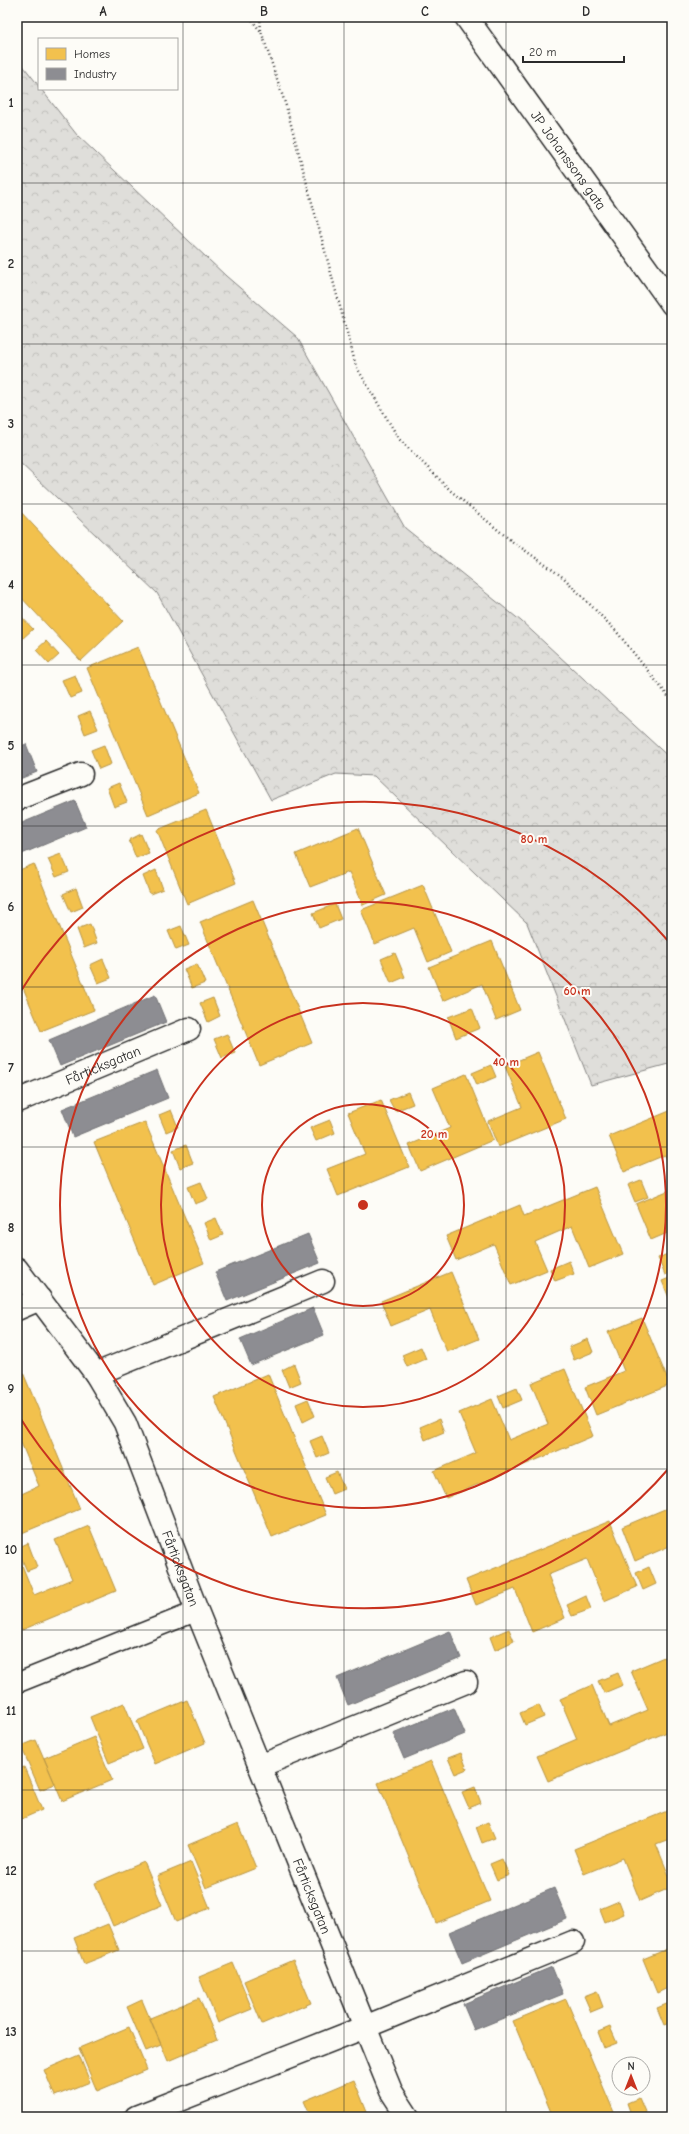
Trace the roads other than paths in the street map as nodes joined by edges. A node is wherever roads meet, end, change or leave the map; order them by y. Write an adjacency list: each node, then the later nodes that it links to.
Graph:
1 (466, 17): 2 (street, JP Johanssons gata)
2 (672, 304)
3 (81, 774): 4 (street)
4 (17, 799)
5 (189, 1029): 6 (street, Fårticksgatan)
6 (17, 1101)
7 (17, 1269): 9 (street, Fårticksgatan)
8 (323, 1282): 11 (street)
9 (40, 1300): 10 (street); 11 (street, Fårticksgatan)
10 (17, 1309)
11 (96, 1374): 12 (street, Fårticksgatan)
12 (197, 1611): 14 (lane); 15 (street, Fårticksgatan)
13 (466, 1682): 15 (street)
14 (17, 1683)
15 (260, 1766): 17 (street, Fårticksgatan)
16 (573, 1942): 17 (street)
17 (365, 2027): 18 (street); 19 (street, Fårticksgatan)
18 (136, 2117)
19 (408, 2117)

